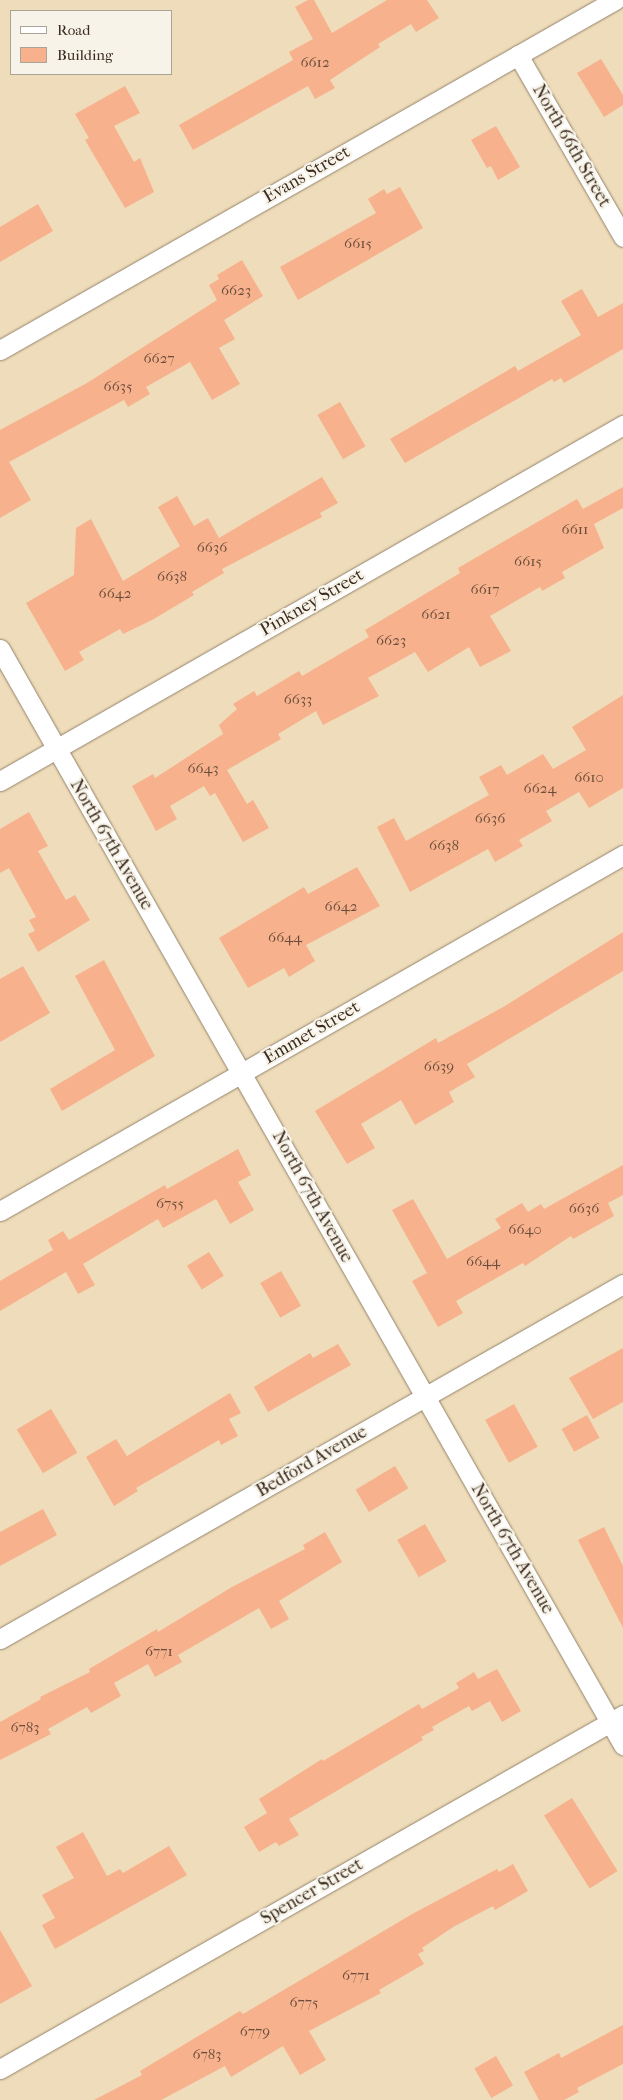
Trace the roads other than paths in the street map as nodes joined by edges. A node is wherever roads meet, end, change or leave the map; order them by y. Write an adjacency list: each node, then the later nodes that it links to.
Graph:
1 (615, 0): 2 (street, Evans Street)
2 (518, 55): 3 (street, North 66th Street); 4 (street, Evans Street)
3 (623, 237)
4 (0, 350)
5 (623, 425): 7 (street, Pinkney Street)
6 (0, 649): 7 (street, North 67th Avenue)
7 (56, 749): 8 (street, Pinkney Street); 10 (street, North 67th Avenue)
8 (0, 781)
9 (623, 855): 10 (street, Emmet Street)
10 (242, 1073): 11 (street, Emmet Street); 13 (street, North 67th Avenue)
11 (0, 1211)
12 (623, 1284): 13 (street, Bedford Avenue)
13 (426, 1398): 14 (street, Bedford Avenue); 15 (street, North 67th Avenue)
14 (0, 1639)
15 (616, 1718): 16 (street, North 67th Avenue); 17 (street, Spencer Street)
16 (623, 1745)
17 (0, 2069)

